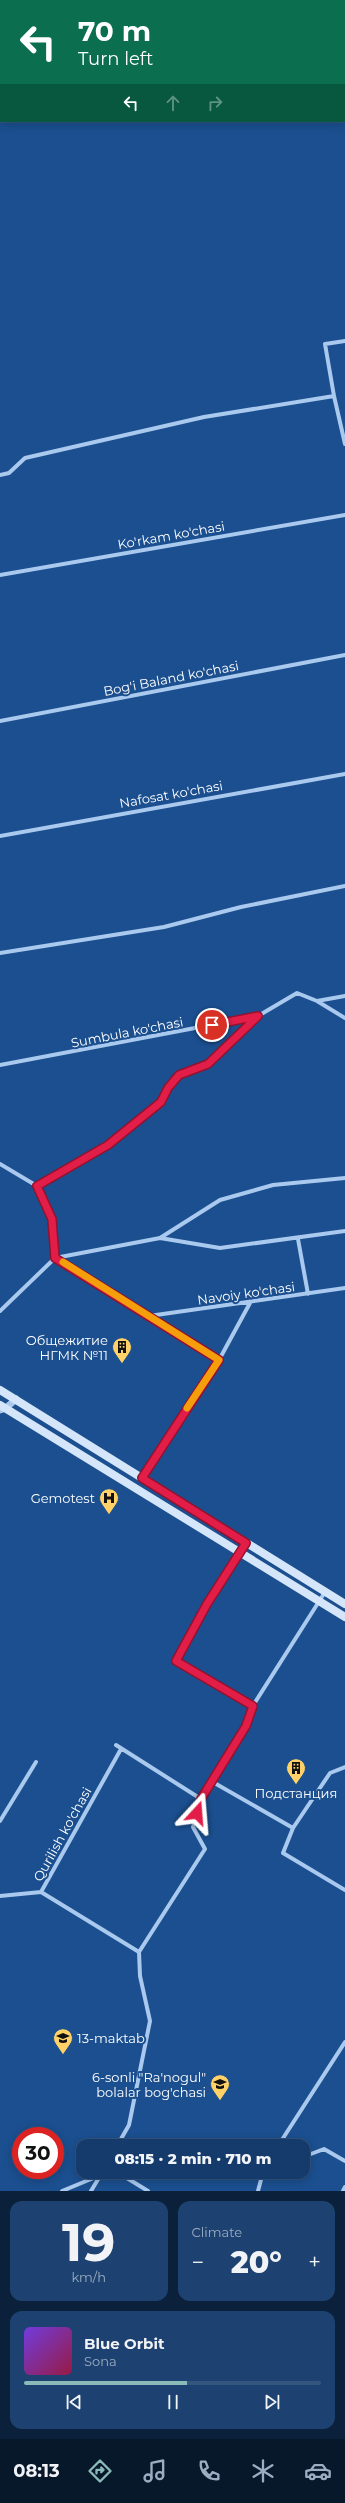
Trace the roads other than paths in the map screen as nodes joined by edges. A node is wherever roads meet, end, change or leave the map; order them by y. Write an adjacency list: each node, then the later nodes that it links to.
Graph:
1 (345, 341): 2 (street)
2 (334, 396): 3 (street); 5 (street)
3 (344, 428): 4 (street)
4 (345, 444)
5 (0, 475)
6 (345, 515): 7 (street, Ko'rkam ko'chasi)
7 (0, 575)
8 (345, 655): 9 (street, Bog'i Baland ko'chasi)
9 (0, 721)
10 (345, 774): 11 (street, Nafosat ko'chasi)
11 (0, 836)
12 (345, 886): 13 (street)
13 (0, 953)
14 (345, 996): 15 (street)
15 (317, 1001): 16 (street, Sumbula ko'chasi); 17 (street)
16 (258, 1016): 18 (street, Sumbula ko'chasi); 21 (street)
17 (345, 1018)
18 (0, 1065)
19 (0, 1164): 21 (street)
20 (345, 1178): 23 (street)
21 (37, 1186): 25 (street)
22 (345, 1231): 24 (street)
23 (160, 1238): 24 (street); 25 (street)
24 (298, 1239): 27 (street)
25 (55, 1258): 29 (street); 30 (street)
26 (345, 1288): 27 (street, Navoiy ko'chasi)
27 (308, 1294): 28 (street, Navoiy ko'chasi)
28 (250, 1303): 30 (street, Navoiy ko'chasi); 31 (street)
29 (0, 1311)
30 (149, 1316): 31 (street)
31 (219, 1360): 35 (street)
32 (2, 1393): 33 (main road)
33 (16, 1399): 34 (street); 35 (main road)
34 (2, 1408): 37 (main road)
35 (142, 1478): 36 (main road)
36 (246, 1543): 37 (street); 38 (main road)
37 (240, 1553): 39 (main road); 42 (street)
38 (325, 1592): 39 (street); 40 (main road)
39 (319, 1601): 41 (main road); 42 (street)
40 (345, 1604)
41 (345, 1617)
42 (253, 1706): 47 (street)
43 (116, 1746): 44 (street)
44 (121, 1749): 48 (street); 52 (street, Qurilish ko'chasi)
45 (36, 1762): 49 (street)
46 (345, 1767): 50 (street)
47 (211, 1781): 48 (street); 50 (street)
48 (201, 1799): 54 (street)
49 (0, 1821)
50 (293, 1828): 51 (street)
51 (345, 1890)
52 (41, 1892): 53 (street, Qurilish ko'chasi); 54 (street)
53 (0, 1896)
54 (139, 1952): 56 (street)
55 (345, 2042): 57 (street)
56 (121, 2139)
57 (283, 2139)
58 (310, 2154): 59 (street)
59 (345, 2161)
60 (90, 2179): 65 (street)
61 (99, 2179): 66 (street)
62 (128, 2179): 67 (street)
63 (261, 2179): 68 (street)
64 (345, 2187): 69 (street)
65 (62, 2191)
66 (91, 2191)
67 (148, 2191)
68 (258, 2191)
69 (343, 2191)

